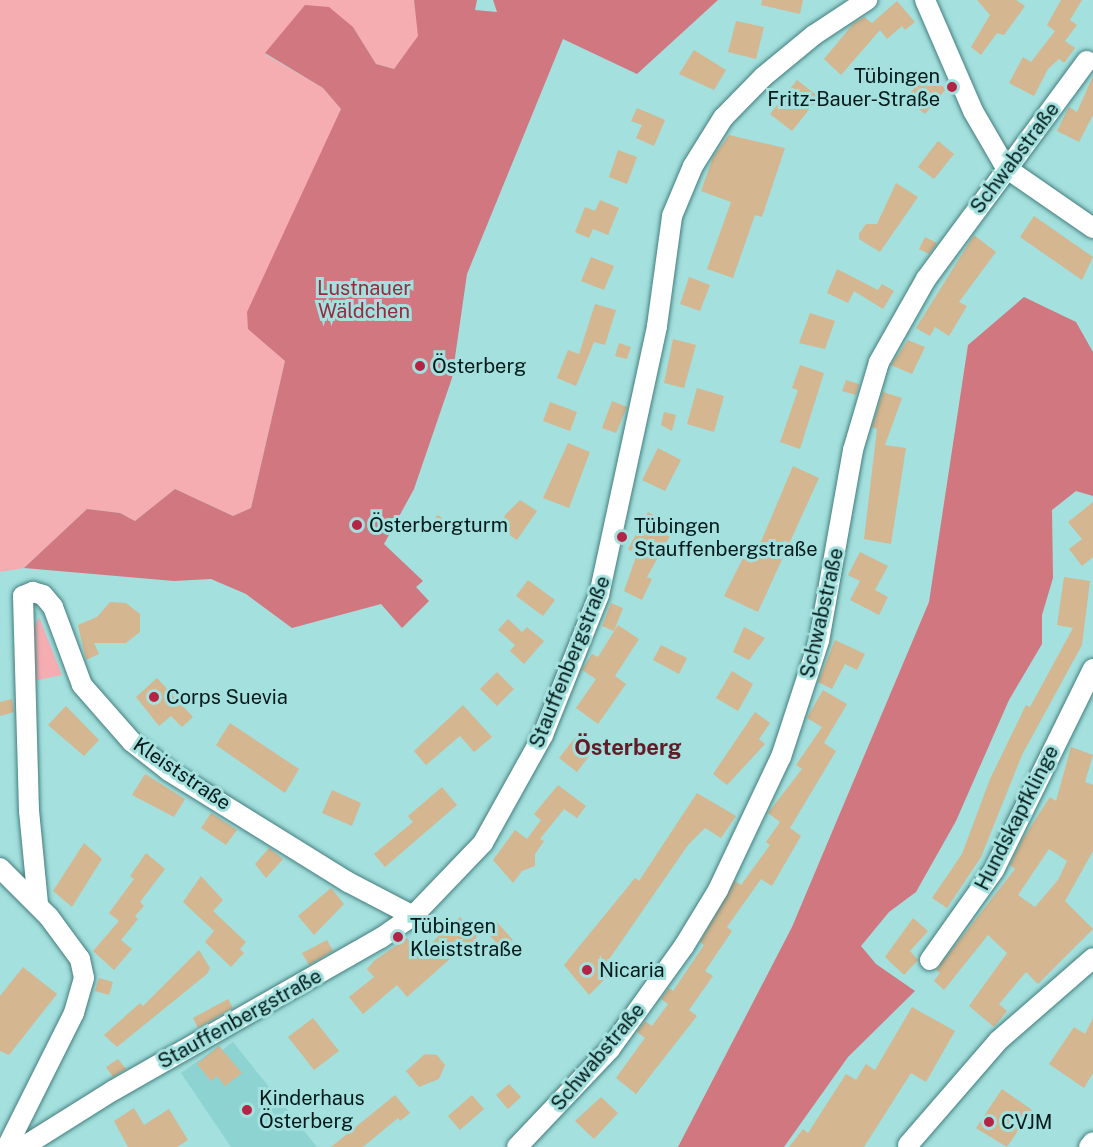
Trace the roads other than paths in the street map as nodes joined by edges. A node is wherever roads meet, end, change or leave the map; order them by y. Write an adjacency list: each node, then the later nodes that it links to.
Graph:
1 (867, 0): 9 (street, Stauffenbergstraße)
2 (925, 0): 4 (street)
3 (1087, 61): 4 (street, Schwabstraße)
4 (1006, 168): 5 (street); 16 (street, Schwabstraße)
5 (1093, 228)
6 (1093, 669): 11 (street, Hundskapfklinge)
7 (0, 868): 8 (street)
8 (38, 904): 9 (street, Kleiststraße); 14 (street)
9 (413, 916): 15 (street, Stauffenbergstraße)
10 (1093, 958): 13 (street)
11 (930, 960)
12 (1093, 1142): 17 (street)
13 (908, 1145)
14 (7, 1147)
15 (23, 1147)
16 (517, 1147)
17 (1089, 1147)

